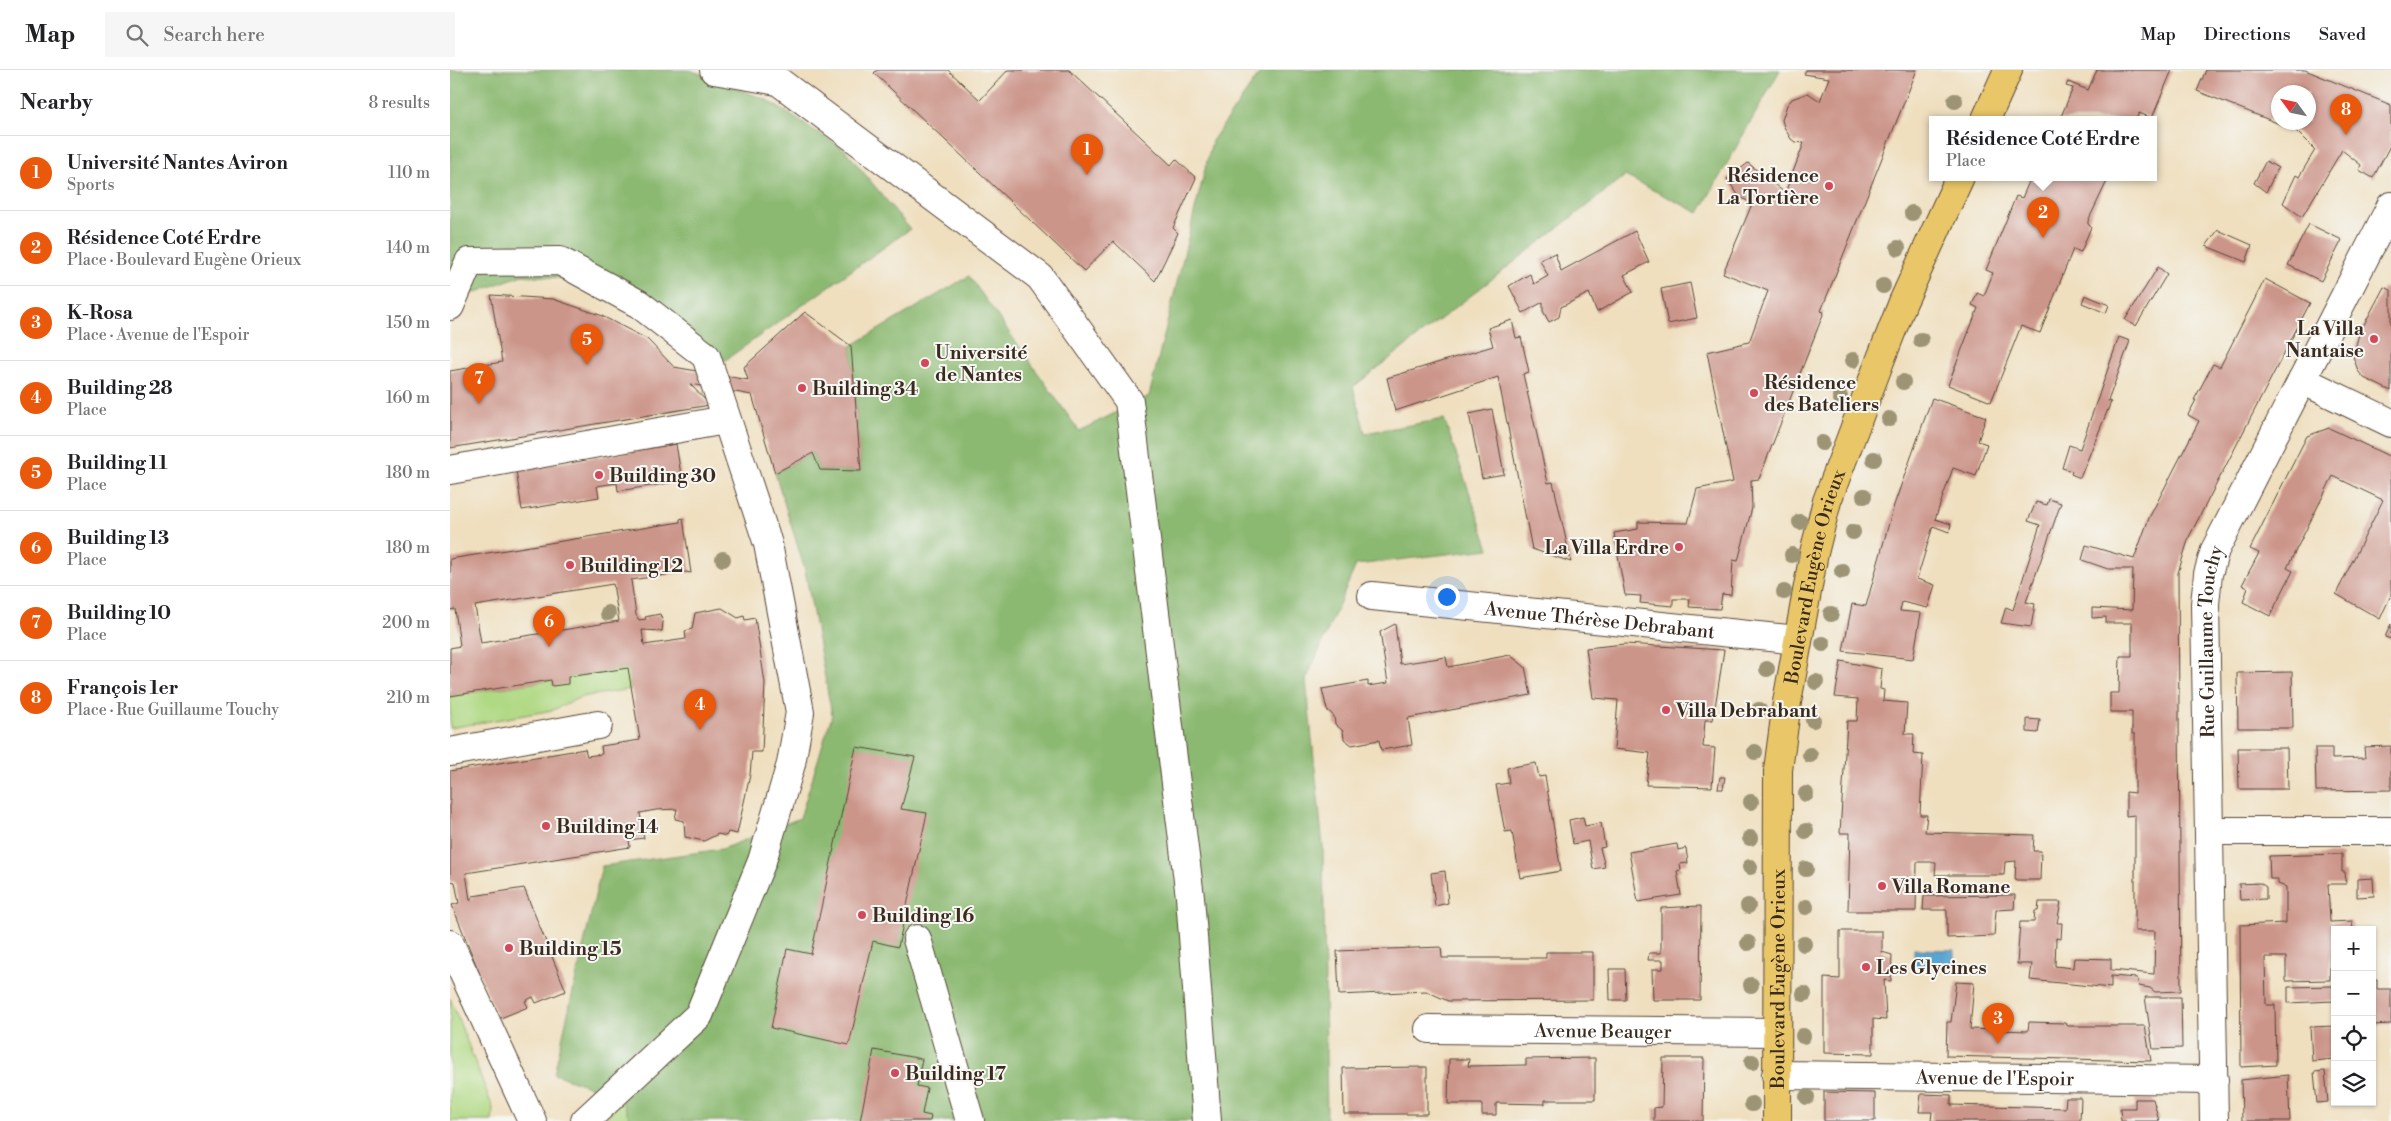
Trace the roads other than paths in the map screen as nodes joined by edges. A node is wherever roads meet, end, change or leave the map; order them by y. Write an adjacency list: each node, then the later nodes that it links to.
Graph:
1 (714, 70): 26 (street)
2 (2008, 70): 3 (main road)
3 (1987, 116)
4 (1958, 181): 12 (main road, Boulevard Eugène Orieux)
5 (2391, 206): 7 (street, Rue Guillaume Touchy)
6 (450, 306): 8 (street)
7 (2302, 380): 9 (street); 15 (street, Rue Guillaume Touchy)
8 (725, 420): 10 (street); 24 (street)
9 (2391, 423)
10 (450, 470)
11 (1372, 596): 12 (street, Avenue Thérèse Debrabant)
12 (1798, 640): 20 (main road, Boulevard Eugène Orieux)
13 (598, 725): 14 (street)
14 (450, 752)
15 (2209, 831): 16 (street); 22 (street, Rue Guillaume Touchy)
16 (2391, 832)
17 (917, 939): 25 (street)
18 (450, 944): 23 (street)
19 (1429, 1029): 20 (street, Avenue Beauger)
20 (1776, 1032): 21 (main road, Boulevard Eugène Orieux)
21 (1776, 1075): 22 (street, Avenue de l'Espoir); 27 (main road, Boulevard Eugène Orieux)
22 (2214, 1080): 28 (street, Rue Guillaume Touchy)
23 (532, 1121)
24 (585, 1121)
25 (970, 1121)
26 (1207, 1121)
27 (1777, 1121)
28 (2214, 1121)

